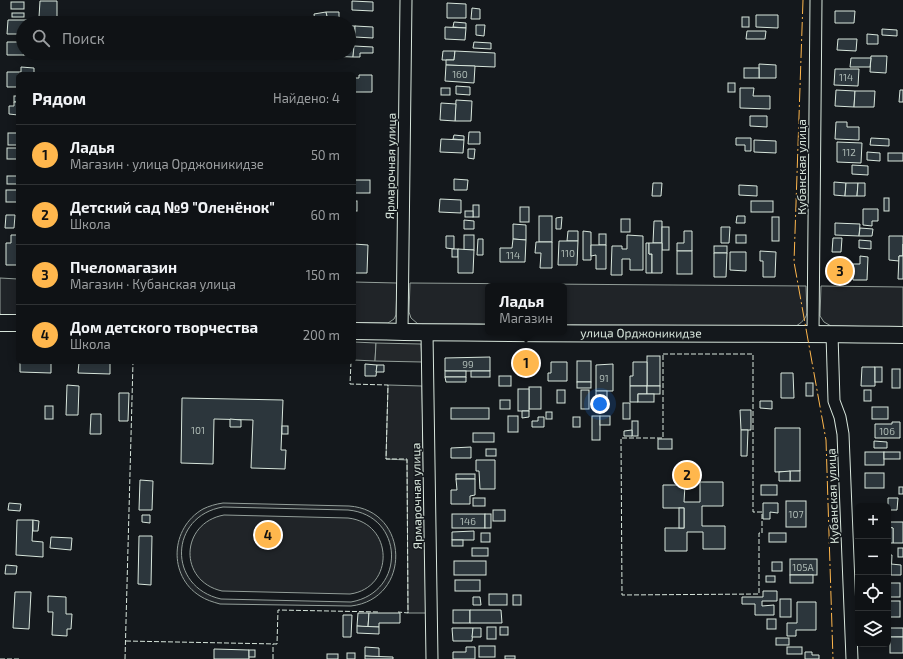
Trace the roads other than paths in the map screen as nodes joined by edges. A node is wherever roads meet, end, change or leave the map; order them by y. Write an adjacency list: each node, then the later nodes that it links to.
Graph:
1 (406, 0): 6 (street, Ярмарочная улица)
2 (816, 0): 10 (street, Кубанская улица)
3 (0, 323): 4 (main road)
4 (16, 323)
5 (356, 331): 6 (main road, улица Орджоникидзе)
6 (402, 332): 7 (main road, улица Орджоникидзе)
7 (427, 333): 8 (main road, улица Орджоникидзе); 13 (street, Ярмарочная улица)
8 (485, 333)
9 (567, 333): 10 (main road, улица Орджоникидзе)
10 (814, 334): 11 (main road, улица Орджоникидзе)
11 (832, 334): 12 (main road, улица Орджоникидзе); 14 (street, Кубанская улица)
12 (903, 335)
13 (432, 659)
14 (852, 659)

